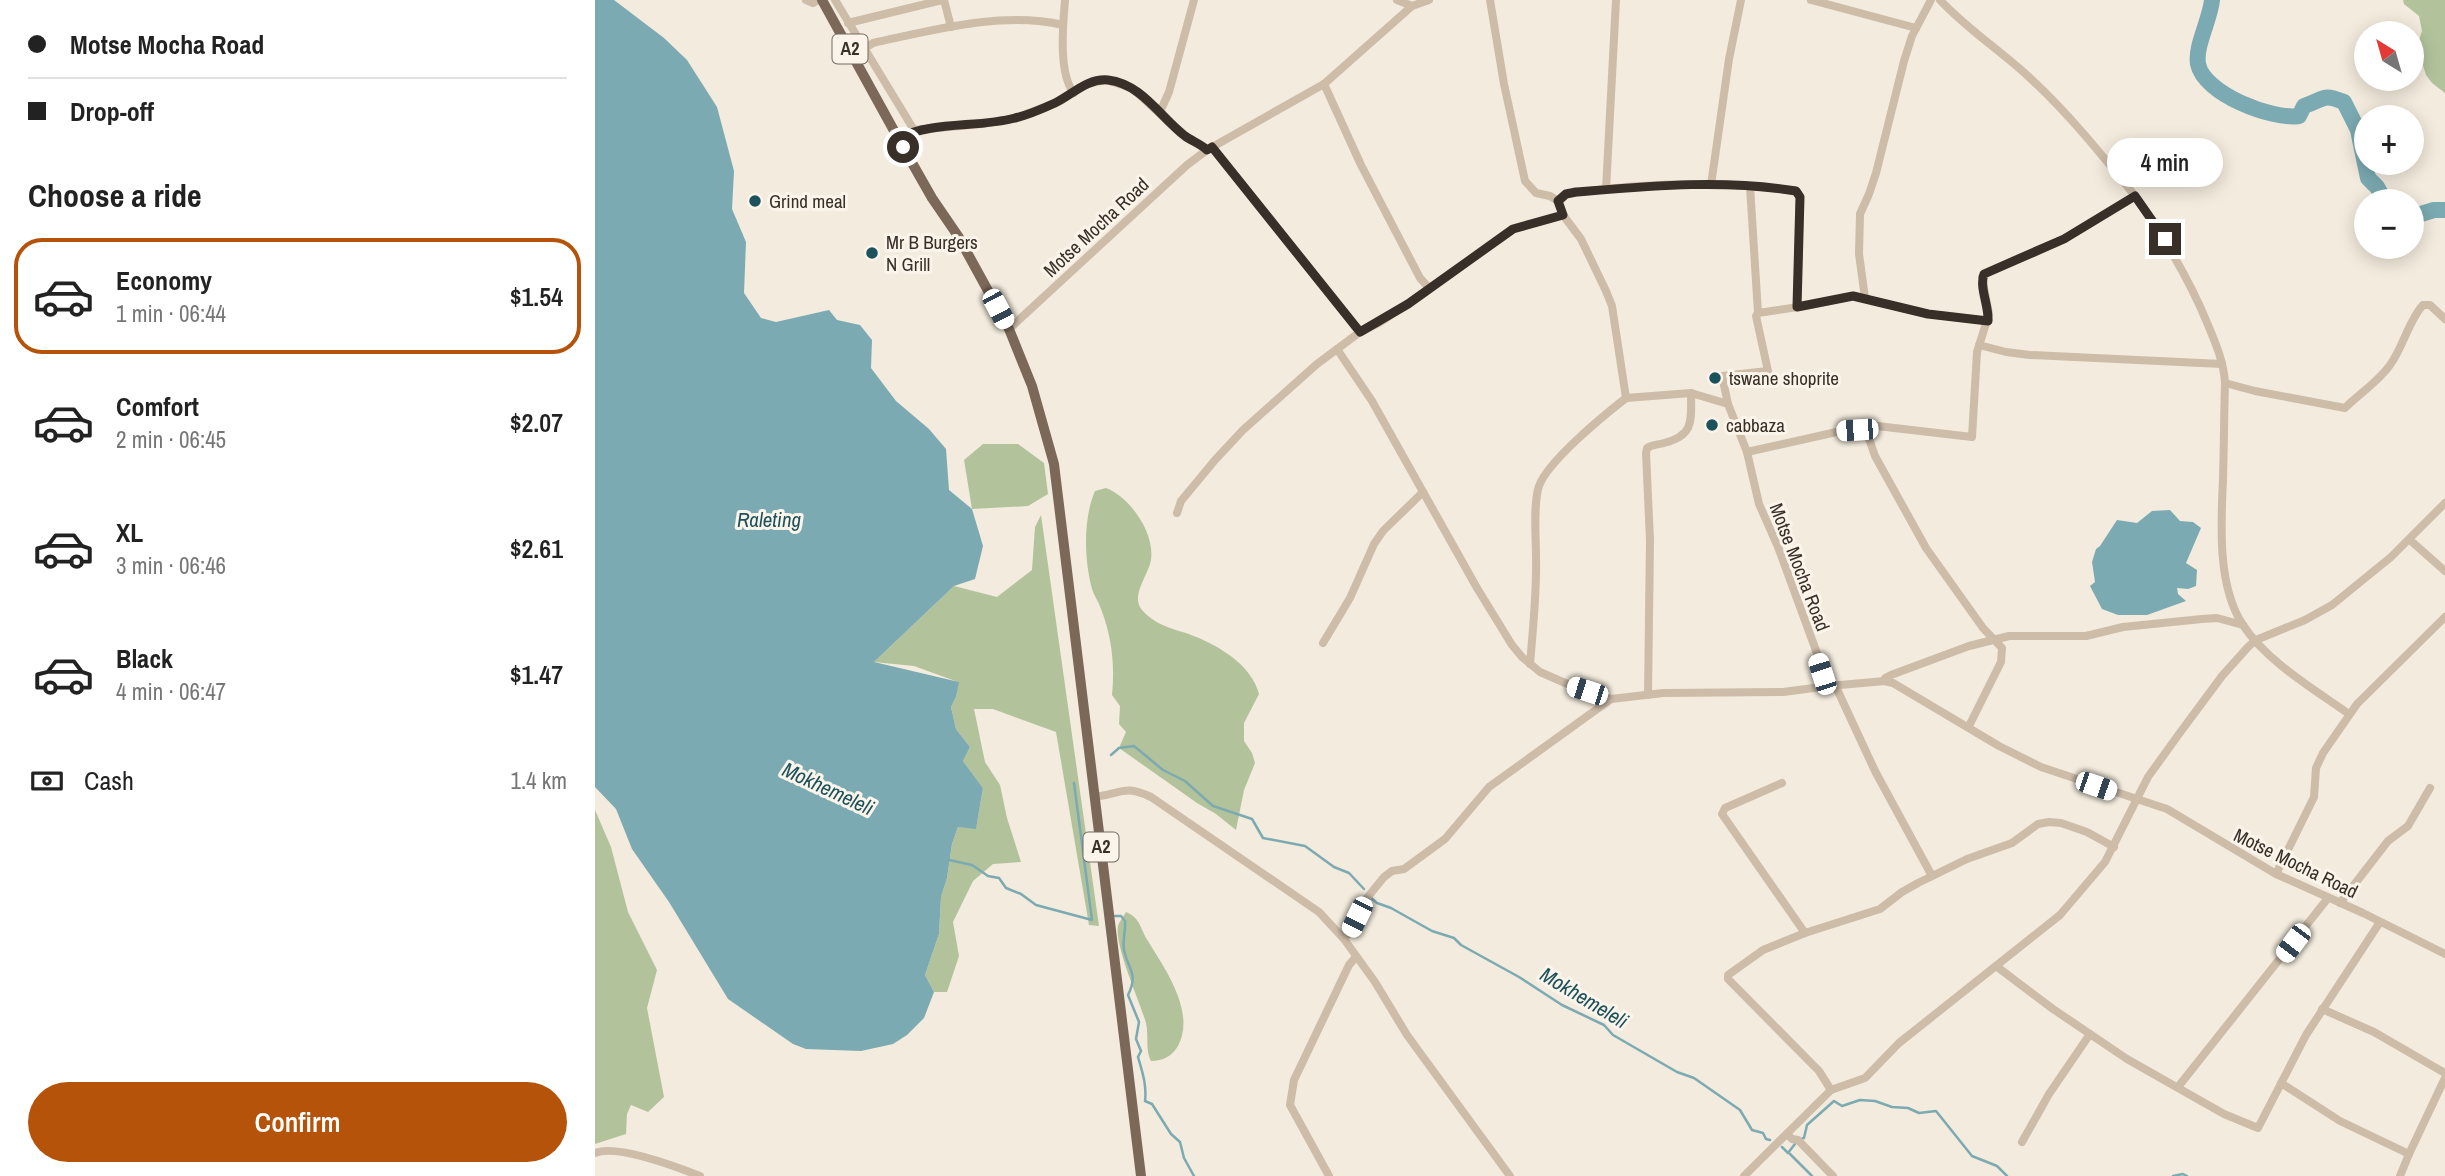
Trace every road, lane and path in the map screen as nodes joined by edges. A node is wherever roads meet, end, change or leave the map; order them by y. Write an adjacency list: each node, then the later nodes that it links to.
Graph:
1 (806, 0): 2 (street)
2 (820, 0): 25 (main road, A2)
3 (835, 0): 16 (street)
4 (943, 0): 16 (street); 18 (street)
5 (1065, 0): 17 (street)
6 (1193, 0): 23 (street)
7 (1397, 0): 15 (street)
8 (1490, 0): 31 (street)
9 (1616, 0): 29 (street)
10 (1741, 0): 27 (street)
11 (1811, 0): 19 (street)
12 (1931, 0): 19 (street)
13 (1940, 0): 30 (street)
14 (1423, 1): 15 (street, Motse Mocha Road)
15 (1412, 6): 21 (street, Motse Mocha Road)
16 (848, 23): 20 (street)
17 (1063, 25): 18 (street); 22 (street)
18 (951, 27): 20 (street)
19 (1916, 28): 34 (street)
20 (863, 49): 24 (street)
21 (1324, 84): 26 (street, Motse Mocha Road); 33 (street)
22 (1074, 93): 23 (street); 24 (street)
23 (1160, 112): 26 (street)
24 (914, 130): 25 (street)
25 (899, 138): 39 (main road, A2)
26 (1210, 149): 39 (street, Motse Mocha Road); 40 (street)
27 (1711, 185): 28 (street); 29 (street)
28 (1750, 186): 35 (street); 36 (street)
29 (1606, 190): 31 (street)
30 (2135, 196): 38 (street); 43 (street)
31 (1558, 201): 32 (street)
32 (1563, 215): 33 (street); 46 (street)
33 (1429, 288): 40 (street)
34 (1865, 298): 35 (street); 38 (street)
35 (1797, 307): 36 (street)
36 (1758, 313): 47 (street)
37 (2445, 319): 44 (street)
38 (1988, 321): 41 (street)
39 (1009, 330): 69 (main road, A2)
40 (1360, 332): 42 (street)
41 (1979, 345): 43 (street); 48 (street)
42 (1337, 349): 50 (street); 52 (street)
43 (2223, 364): 44 (street)
44 (2225, 383): 56 (street)
45 (1691, 393): 46 (street); 47 (street); 63 (street)
46 (1626, 398): 60 (street)
47 (1728, 404): 49 (street, Motse Mocha Road)
48 (1866, 430): 49 (street); 57 (street)
49 (1747, 453): 62 (street, Motse Mocha Road)
50 (1423, 492): 59 (street); 60 (street)
51 (2445, 503): 53 (street)
52 (1177, 513)
53 (2410, 540): 54 (street); 58 (street)
54 (2445, 571)
55 (2445, 617): 65 (street)
56 (2243, 625): 57 (street); 58 (street)
57 (1995, 638): 61 (street); 66 (street)
58 (2256, 640): 65 (street); 70 (street)
59 (1322, 643)
60 (1530, 664): 64 (street)
61 (1885, 681): 62 (street); 66 (street, Motse Mocha Road)
62 (1832, 687): 63 (street); 73 (street, Motse Mocha Road)
63 (1648, 695): 64 (street)
64 (1611, 699): 78 (street)
65 (2349, 714): 72 (street)
66 (1969, 726): 70 (street, Motse Mocha Road)
67 (1782, 783): 77 (street)
68 (2430, 788): 75 (street)
69 (1095, 797): 78 (street); 94 (main road, A2)
70 (2138, 800): 71 (street); 72 (street, Motse Mocha Road)
71 (2113, 847): 73 (street); 81 (street)
72 (2276, 874): 74 (street, Motse Mocha Road)
73 (1932, 876): 77 (street)
74 (2328, 898): 75 (street, Motse Mocha Road); 86 (street)
75 (2340, 903): 76 (street, Motse Mocha Road)
76 (2380, 922): 79 (street, Motse Mocha Road); 82 (street)
77 (1805, 933): 87 (street)
78 (1344, 939): 80 (street)
79 (2445, 954)
80 (1356, 957): 92 (street); 95 (street)
81 (1996, 966): 83 (street); 87 (street)
82 (2322, 1009): 84 (street); 85 (street)
83 (2090, 1034): 86 (street); 89 (street)
84 (2445, 1078): 91 (street)
85 (2281, 1083): 86 (street); 91 (street)
86 (2178, 1087)
87 (1831, 1090): 88 (street)
88 (1787, 1134): 96 (street); 97 (street)
89 (2022, 1142)
90 (595, 1153): 93 (street)
91 (2409, 1154): 98 (street)
92 (1507, 1175)
93 (700, 1176)
94 (1141, 1176)
95 (1329, 1176)
96 (1744, 1176)
97 (1833, 1176)
98 (2400, 1176)

